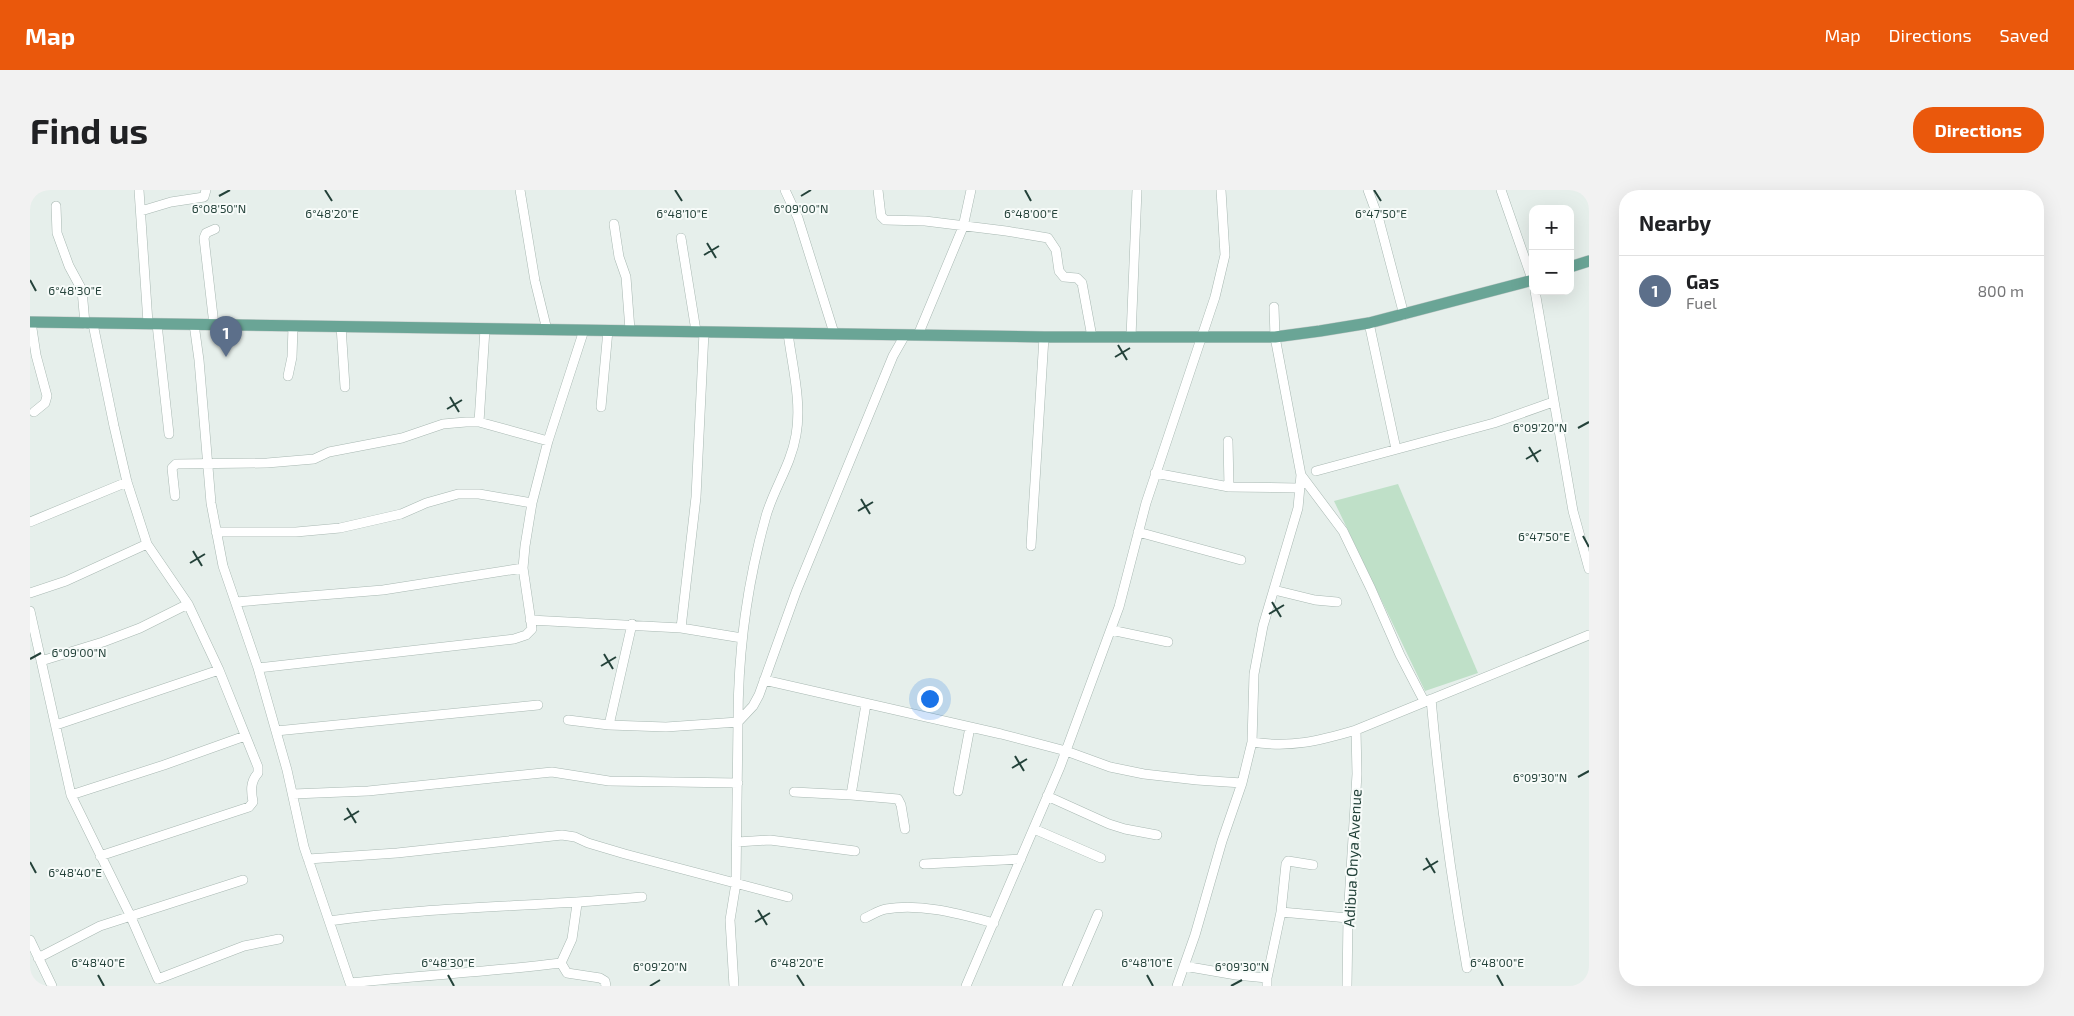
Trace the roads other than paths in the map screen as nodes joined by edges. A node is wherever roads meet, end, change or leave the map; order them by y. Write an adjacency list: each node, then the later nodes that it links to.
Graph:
1 (139, 190): 12 (street)
2 (206, 190): 12 (street)
3 (520, 190): 33 (street)
4 (785, 190): 39 (street)
5 (878, 190): 14 (street)
6 (971, 190): 14 (street)
7 (1136, 190): 45 (street)
8 (1221, 190): 46 (street)
9 (1368, 190): 23 (street)
10 (1501, 190): 19 (street)
11 (56, 206): 26 (street)
12 (141, 211): 27 (street)
13 (614, 224): 36 (street)
14 (963, 227): 41 (street); 44 (street)
15 (215, 229): 29 (street)
16 (681, 238): 37 (street)
17 (1589, 261): 18 (main road)
18 (1574, 267)
19 (1529, 270)
20 (1529, 282): 23 (main road)
21 (1535, 295): 49 (street)
22 (1274, 307): 42 (street)
23 (1404, 315): 25 (main road)
24 (31, 322): 26 (main road); 51 (street)
25 (1369, 323): 42 (main road); 56 (street)
26 (89, 324): 27 (main road); 61 (street)
27 (152, 324): 28 (main road); 53 (street)
28 (194, 324): 29 (main road); 57 (street)
29 (214, 325): 31 (main road)
30 (341, 326): 31 (main road); 32 (main road); 48 (street)
31 (293, 327): 47 (street)
32 (485, 329): 33 (main road); 52 (street)
33 (547, 330): 34 (main road)
34 (584, 330): 35 (main road); 54 (street)
35 (608, 330): 36 (main road); 50 (street)
36 (630, 330): 37 (main road)
37 (700, 331): 38 (main road); 82 (street)
38 (788, 333): 39 (main road); 85 (street)
39 (834, 334): 40 (main road)
40 (905, 335): 41 (main road); 90 (street)
41 (918, 335): 43 (main road)
42 (1275, 336): 46 (main road); 60 (street)
43 (1044, 337): 44 (main road); 70 (street)
44 (1092, 337): 45 (main road)
45 (1131, 337): 46 (main road)
46 (1202, 338): 59 (street)
47 (288, 376)
48 (345, 387)
49 (1552, 402): 56 (street); 73 (street)
50 (602, 406)
51 (34, 412)
52 (479, 422): 54 (street); 57 (street)
53 (169, 434)
54 (548, 440): 65 (street)
55 (1228, 440): 62 (street)
56 (1396, 449): 58 (street)
57 (208, 463): 64 (street); 67 (street)
58 (1316, 470)
59 (1155, 473): 62 (street); 68 (street)
60 (1301, 475): 63 (street); 91 (street)
61 (128, 482): 66 (street); 69 (street)
62 (1229, 487): 63 (street)
63 (1298, 488): 74 (street)
64 (176, 496)
65 (532, 503): 67 (street); 72 (street)
66 (30, 522)
67 (216, 532): 76 (street)
68 (1138, 532): 71 (street); 83 (street)
69 (147, 544): 75 (street); 78 (street)
70 (1031, 546)
71 (1241, 560)
72 (523, 568): 76 (street); 80 (street)
73 (1589, 569)
74 (1274, 590): 77 (street); 102 (street)
75 (30, 593)
76 (236, 602): 88 (street)
77 (1337, 602)
78 (188, 604): 87 (street); 89 (street)
79 (30, 611): 87 (street)
80 (530, 620): 81 (street); 88 (street)
81 (632, 624): 82 (street); 97 (street)
82 (681, 628): 85 (street)
83 (1110, 630): 86 (street); 103 (street)
84 (1589, 635): 91 (street)
85 (742, 638): 95 (street)
86 (1168, 642)
87 (41, 661): 96 (street)
88 (258, 668): 100 (street)
89 (219, 670): 96 (street); 101 (street)
90 (764, 680): 92 (street); 95 (street)
91 (1427, 700): 99 (street); 140 (street)
92 (866, 704): 98 (street); 110 (street)
93 (538, 705): 100 (street)
94 (568, 720): 97 (street)
95 (738, 722): 97 (street); 104 (street)
96 (56, 725): 109 (street)
97 (608, 725)
98 (970, 727): 103 (street); 106 (street)
99 (1356, 730): 102 (street); 132 (street, Adibua Onya Avenue)
100 (276, 731): 108 (street)
101 (245, 736): 109 (street); 117 (street)
102 (1252, 742): 105 (street)
103 (1066, 751): 105 (street); 111 (street)
104 (738, 783): 108 (street); 115 (street)
105 (1242, 783): 139 (street)
106 (958, 791)
107 (794, 792): 110 (street)
108 (293, 794): 119 (street)
109 (71, 795): 117 (street)
110 (852, 795): 112 (street)
111 (1048, 796): 113 (street); 114 (street)
112 (905, 828)
113 (1034, 829): 118 (street); 120 (street)
114 (1157, 835)
115 (737, 842): 116 (street); 124 (street)
116 (855, 851)
117 (100, 856): 130 (street)
118 (1100, 858)
119 (308, 859): 124 (street); 133 (street)
120 (1021, 859): 121 (street); 134 (street)
121 (924, 864)
122 (1312, 865): 128 (street)
123 (243, 880): 130 (street)
124 (736, 883): 126 (street); 146 (street)
125 (642, 897): 127 (street)
126 (788, 897)
127 (577, 904): 133 (street); 138 (street)
128 (1281, 912): 132 (street); 142 (street)
129 (1098, 914): 148 (street)
130 (130, 915): 137 (street); 141 (street)
131 (865, 918): 134 (street)
132 (1348, 918): 150 (street, Adibua Onya Avenue)
133 (329, 921): 143 (street)
134 (994, 923): 147 (street)
135 (279, 939): 141 (street)
136 (30, 940): 137 (street)
137 (38, 958): 144 (street)
138 (561, 963): 143 (street); 145 (street)
139 (1184, 966): 142 (street); 149 (street)
140 (1467, 968)
141 (160, 982)
142 (1268, 982)
143 (351, 984)
144 (52, 986)
145 (606, 986)
146 (734, 986)
147 (966, 986)
148 (1067, 986)
149 (1177, 986)
150 (1347, 986)

